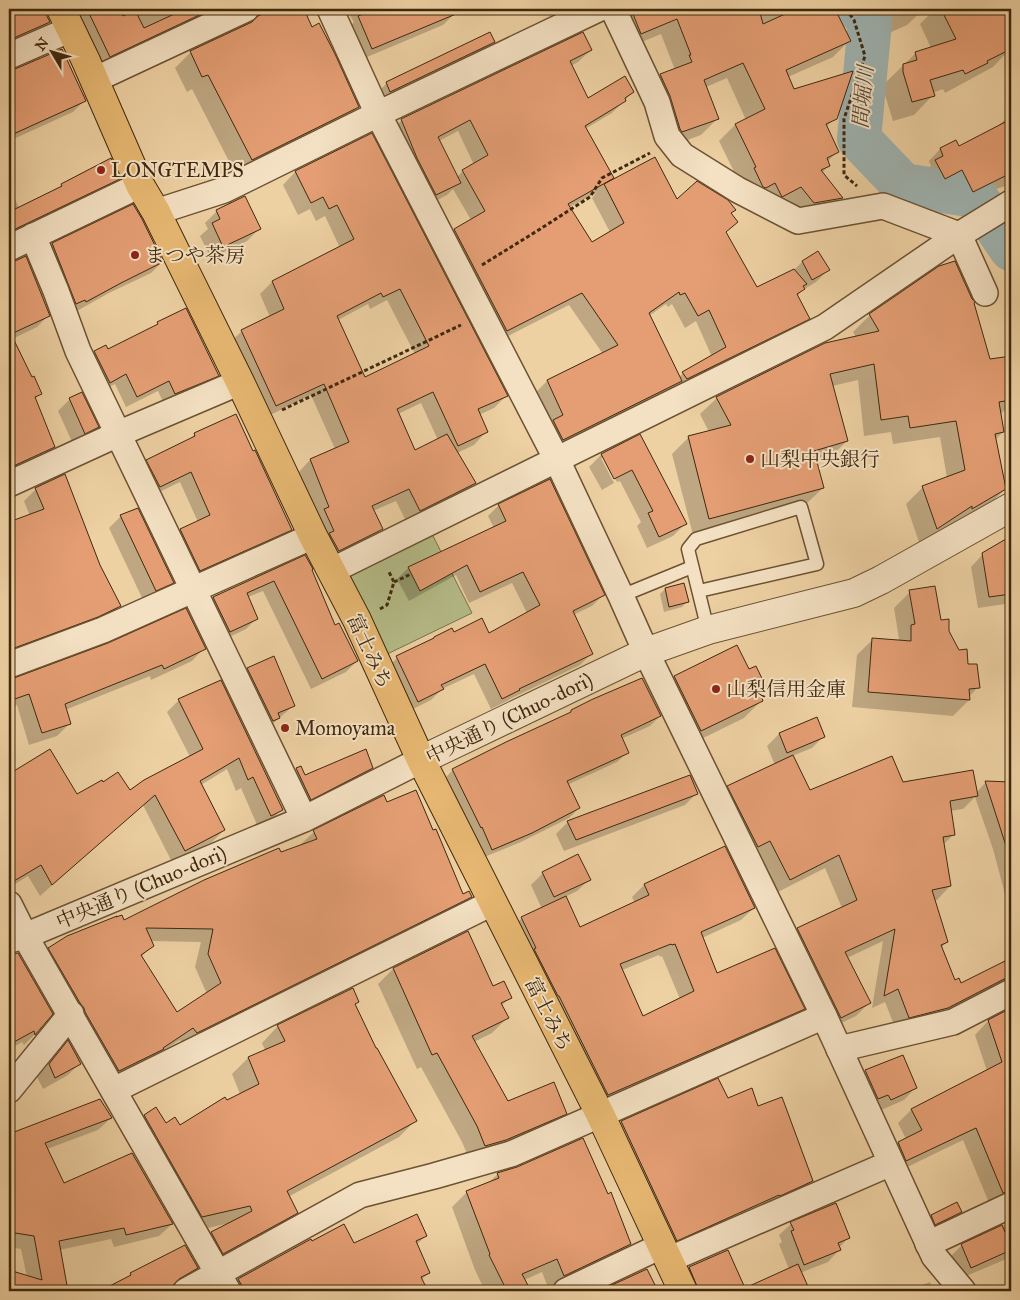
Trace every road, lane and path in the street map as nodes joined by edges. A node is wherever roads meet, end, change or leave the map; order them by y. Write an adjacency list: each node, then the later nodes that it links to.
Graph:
1 (246, 9): 8 (street)
2 (330, 9): 9 (street)
3 (598, 9): 9 (street)
4 (613, 9): 10 (street)
5 (846, 9): 12 (path)
6 (66, 19): 7 (street); 8 (highway, 富士みち)
7 (9, 56)
8 (94, 80): 11 (highway, 富士みち)
9 (378, 114): 13 (street); 18 (street)
10 (671, 142): 12 (street); 18 (path)
11 (140, 185): 13 (highway, 富士みち); 16 (street)
12 (883, 206): 15 (street)
13 (156, 212): 21 (highway, 富士みち)
14 (997, 212): 15 (street)
15 (959, 235): 19 (street); 24 (street)
16 (33, 236): 17 (street); 23 (street)
17 (9, 248)
18 (462, 276): 20 (street)
19 (985, 293)
20 (482, 315): 22 (path); 24 (street)
21 (240, 382): 22 (highway, 富士みち); 23 (street)
22 (258, 421): 27 (highway, 富士みち)
23 (118, 434): 25 (street); 33 (street)
24 (557, 460): 28 (street); 35 (street)
25 (9, 484)
26 (1009, 509): 37 (street, 中央通り (Chuo-dori))
27 (312, 536): 30 (highway, 富士みち); 33 (street)
28 (377, 548): 30 (street); 32 (path)
29 (692, 567): 34 (lane); 34 (lane); 35 (lane)
30 (331, 571): 36 (highway, 富士みち)
31 (411, 574): 32 (path)
32 (394, 582): 36 (path)
33 (192, 590): 39 (street); 41 (street)
34 (699, 591): 37 (lane)
35 (621, 596): 38 (street)
36 (357, 620): 40 (highway, 富士みち)
37 (708, 630): 38 (street, 中央通り (Chuo-dori))
38 (646, 652): 40 (street, 中央通り (Chuo-dori)); 47 (street)
39 (9, 665)
40 (421, 760): 41 (street, 中央通り (Chuo-dori)); 42 (highway, 富士みち)
41 (304, 819): 44 (street, 中央通り (Chuo-dori))
42 (492, 903): 50 (street); 51 (highway, 富士みち)
43 (9, 904): 44 (street)
44 (17, 938): 46 (street)
45 (1011, 992): 48 (street)
46 (71, 1014): 49 (street); 50 (street)
47 (824, 1016): 48 (street); 51 (street)
48 (839, 1049): 52 (street)
49 (9, 1090)
50 (114, 1090): 56 (street)
51 (600, 1114): 55 (highway, 富士みち); 56 (street)
52 (892, 1163): 54 (street); 55 (street)
53 (1011, 1205): 54 (street)
54 (928, 1244): 60 (street)
55 (665, 1253): 58 (street); 59 (highway, 富士みち)
56 (223, 1282): 57 (street)
57 (186, 1291)
58 (566, 1291)
59 (683, 1291)
60 (963, 1291)

